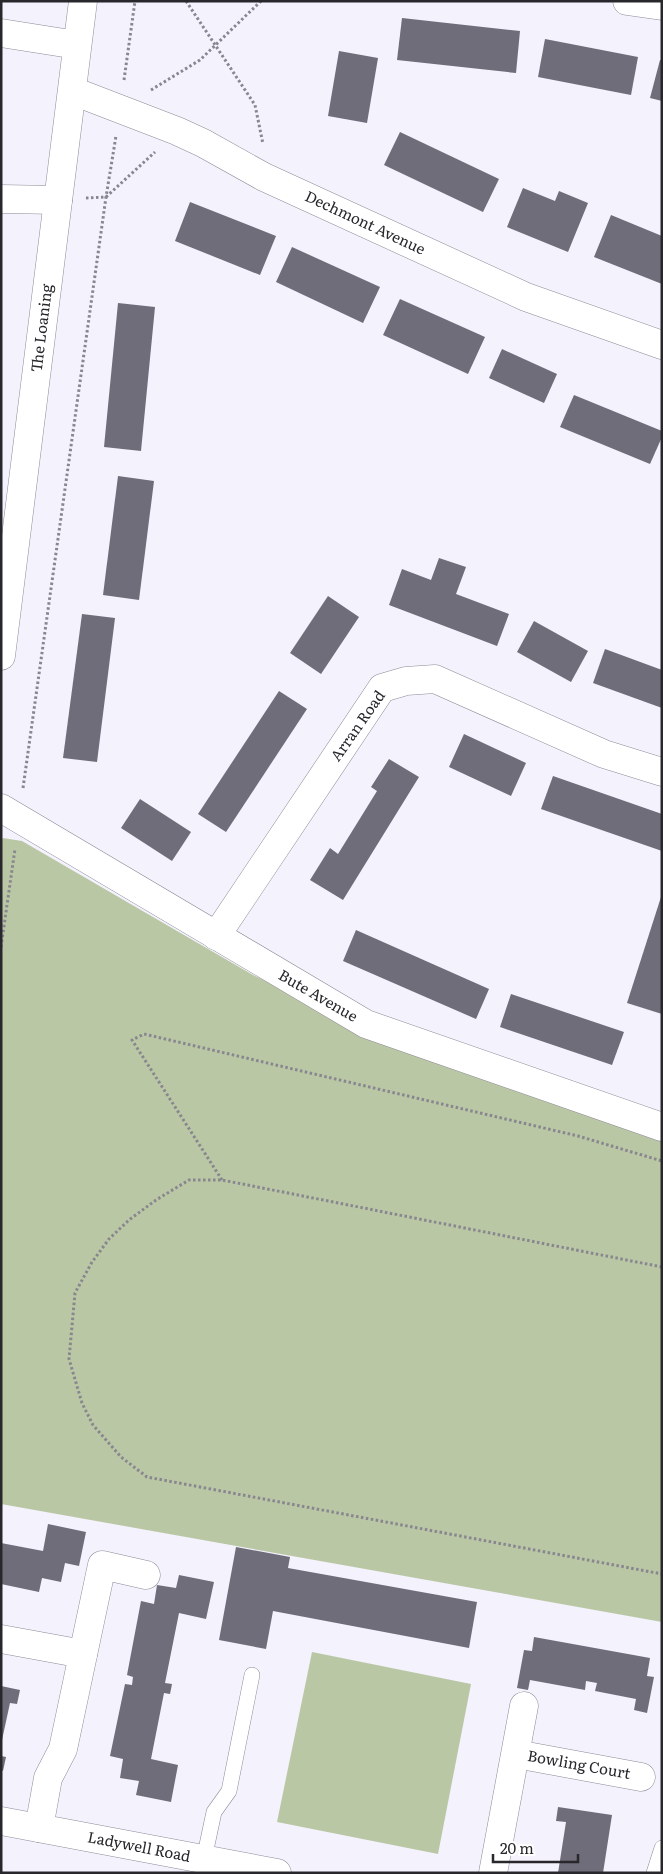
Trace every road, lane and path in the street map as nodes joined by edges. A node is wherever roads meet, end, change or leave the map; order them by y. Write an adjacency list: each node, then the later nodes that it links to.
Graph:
1 (83, 1): 9 (street, The Loaning)
2 (135, 1): 11 (path)
3 (186, 1): 8 (path)
4 (261, 1): 8 (path)
5 (627, 1): 6 (street)
6 (662, 6)
7 (1, 33): 9 (street)
8 (216, 44): 11 (path); 13 (path)
9 (77, 46): 10 (street, The Loaning)
10 (73, 91): 11 (street, Dechmont Avenue); 16 (street, The Loaning)
11 (121, 109): 12 (street, Dechmont Avenue); 14 (path)
12 (178, 131): 13 (street, Dechmont Avenue); 14 (path)
13 (264, 177): 17 (street, Dechmont Avenue)
14 (106, 197): 16 (path); 21 (path)
15 (1, 199): 16 (street)
16 (58, 200): 18 (street, The Loaning)
17 (662, 346)
18 (8, 545): 19 (street, The Loaning)
19 (1, 656)
20 (662, 772): 22 (street, Arran Road)
21 (10, 813): 22 (street, Bute Avenue); 23 (path)
22 (216, 936): 24 (street, Bute Avenue)
23 (1, 947)
24 (662, 1126)
25 (662, 1161): 26 (path)
26 (222, 1180): 27 (path); 29 (path)
27 (662, 1266)
28 (146, 1574): 31 (street)
29 (662, 1574)
30 (1, 1639): 31 (street)
31 (83, 1654): 37 (street)
32 (252, 1675): 39 (lane)
33 (524, 1706): 34 (street, Bowling Court)
34 (516, 1754): 35 (street, Bowling Court); 41 (street, Bowling Court)
35 (642, 1777)
36 (1, 1821): 37 (street, Ladywell Road)
37 (39, 1828): 39 (street, Ladywell Road)
38 (662, 1848): 42 (lane)
39 (204, 1859): 40 (street, Ladywell Road)
40 (261, 1871)
41 (494, 1873)
42 (654, 1873)

